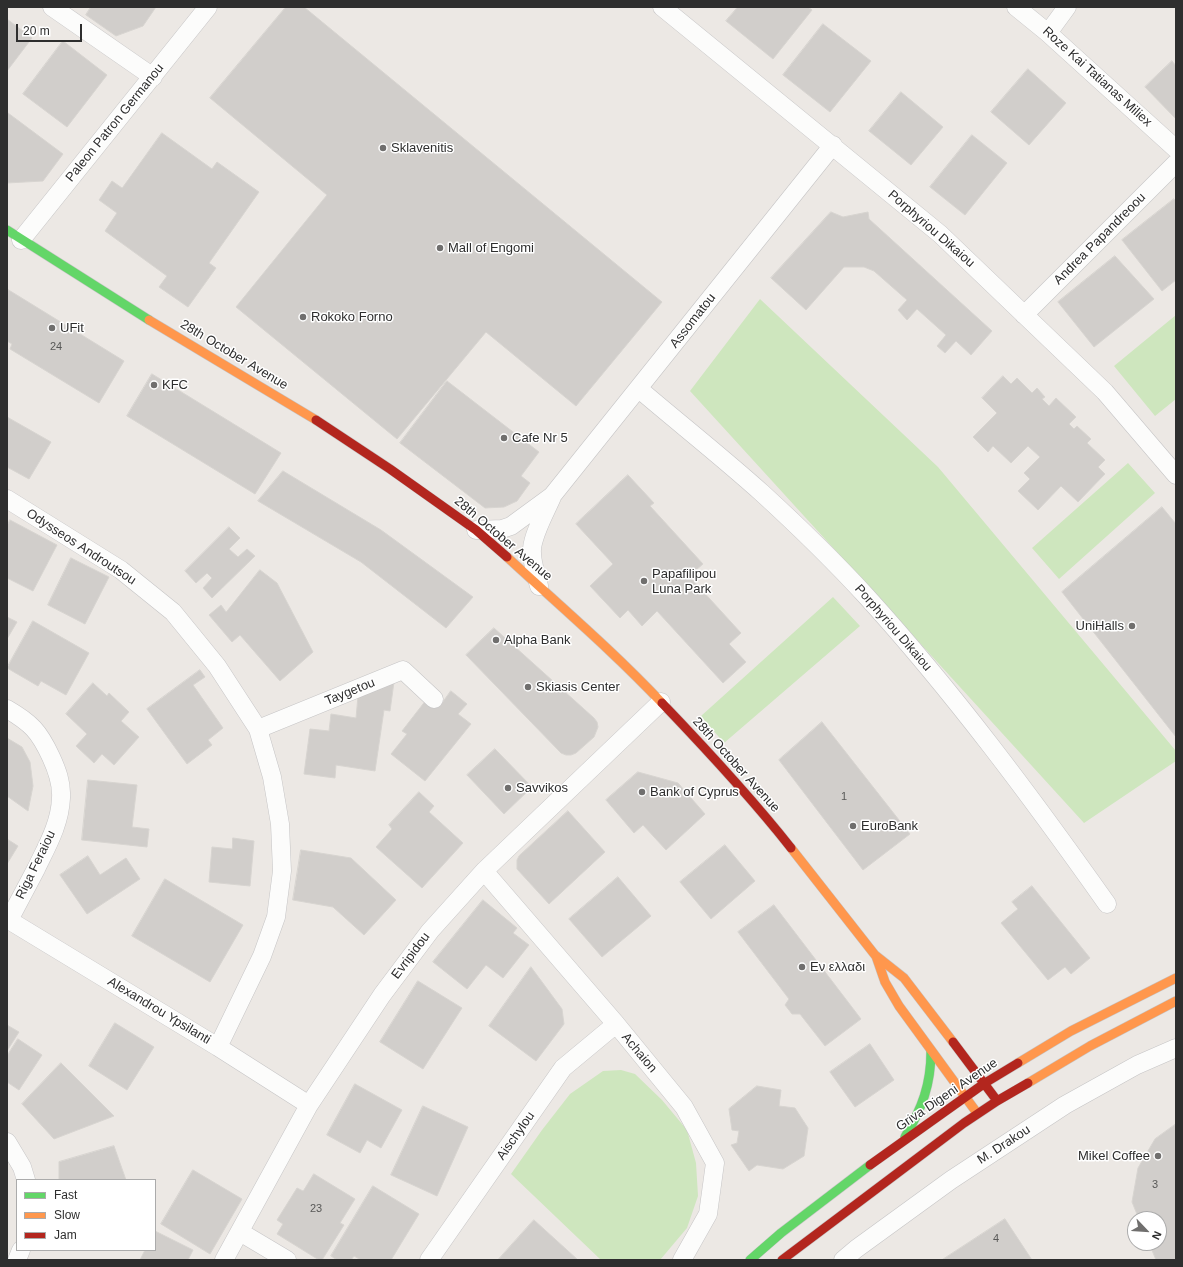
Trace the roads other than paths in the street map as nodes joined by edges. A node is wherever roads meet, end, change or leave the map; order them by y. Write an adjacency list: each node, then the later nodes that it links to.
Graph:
1 (52, 7): 7 (street)
2 (208, 7): 7 (street, Paleon Patron Germanou)
3 (662, 7): 8 (street, Porphyriou Dikaiou)
4 (1016, 7): 6 (street, Roze Kai Tatianas Miliex)
5 (1067, 7): 6 (street)
6 (1048, 33): 9 (street, Roze Kai Tatianas Miliex)
7 (152, 77): 11 (street, Paleon Patron Germanou)
8 (833, 145): 12 (street, Porphyriou Dikaiou); 13 (street, Assomatou)
9 (1176, 149)
10 (1176, 163): 12 (street, Andrea Papandreoou)
11 (14, 235): 17 (main road, 28th October Avenue)
12 (1024, 315): 14 (street, Porphyriou Dikaiou)
13 (639, 389): 15 (street, Assomatou); 24 (street, Porphyriou Dikaiou)
14 (1176, 475)
15 (552, 496): 17 (street, Assomatou); 18 (street, Assomatou)
16 (7, 499): 22 (street, Odysseos Androutsou)
17 (476, 530): 18 (main road, 28th October Avenue)
18 (539, 586): 20 (main road, 28th October Avenue)
19 (434, 699): 22 (street, Taygetou)
20 (661, 702): 23 (street, Evripidou); 26 (main road, 28th October Avenue)
21 (7, 709): 25 (street, Riga Feraiou)
22 (258, 730): 30 (street, Odysseos Androutsou)
23 (484, 871): 29 (street, Achaion); 36 (street, Evripidou)
24 (1107, 904)
25 (8, 919): 30 (street, Alexandrou Ypsilanti)
26 (875, 955): 32 (main road, 28th October Avenue); 33 (main road, 28th October Avenue)
27 (1176, 978): 33 (main road, Griva Digeni Avenue)
28 (1176, 1001): 35 (main road)
29 (616, 1024): 45 (street, Aischylou); 46 (street, Achaion)
30 (218, 1047): 36 (street, Alexandrou Ypsilanti)
31 (1176, 1048): 42 (street, M. Drakou)
32 (931, 1051): 34 (main road, 28th October Avenue); 38 (main road)
33 (986, 1083): 34 (main road, Griva Digeni Avenue); 35 (main road, 28th October Avenue)
34 (966, 1096): 37 (main road, 28th October Avenue); 38 (main road, Griva Digeni Avenue)
35 (997, 1100): 37 (main road)
36 (309, 1105): 41 (street, Evripidou)
37 (978, 1114): 48 (main road)
38 (902, 1141): 47 (main road, Griva Digeni Avenue)
39 (7, 1142): 40 (street)
40 (26, 1179)
41 (240, 1232): 43 (street, Evripidou); 44 (street)
42 (854, 1256)
43 (224, 1260)
44 (287, 1260)
45 (429, 1260)
46 (682, 1260)
47 (750, 1260)
48 (782, 1260)

